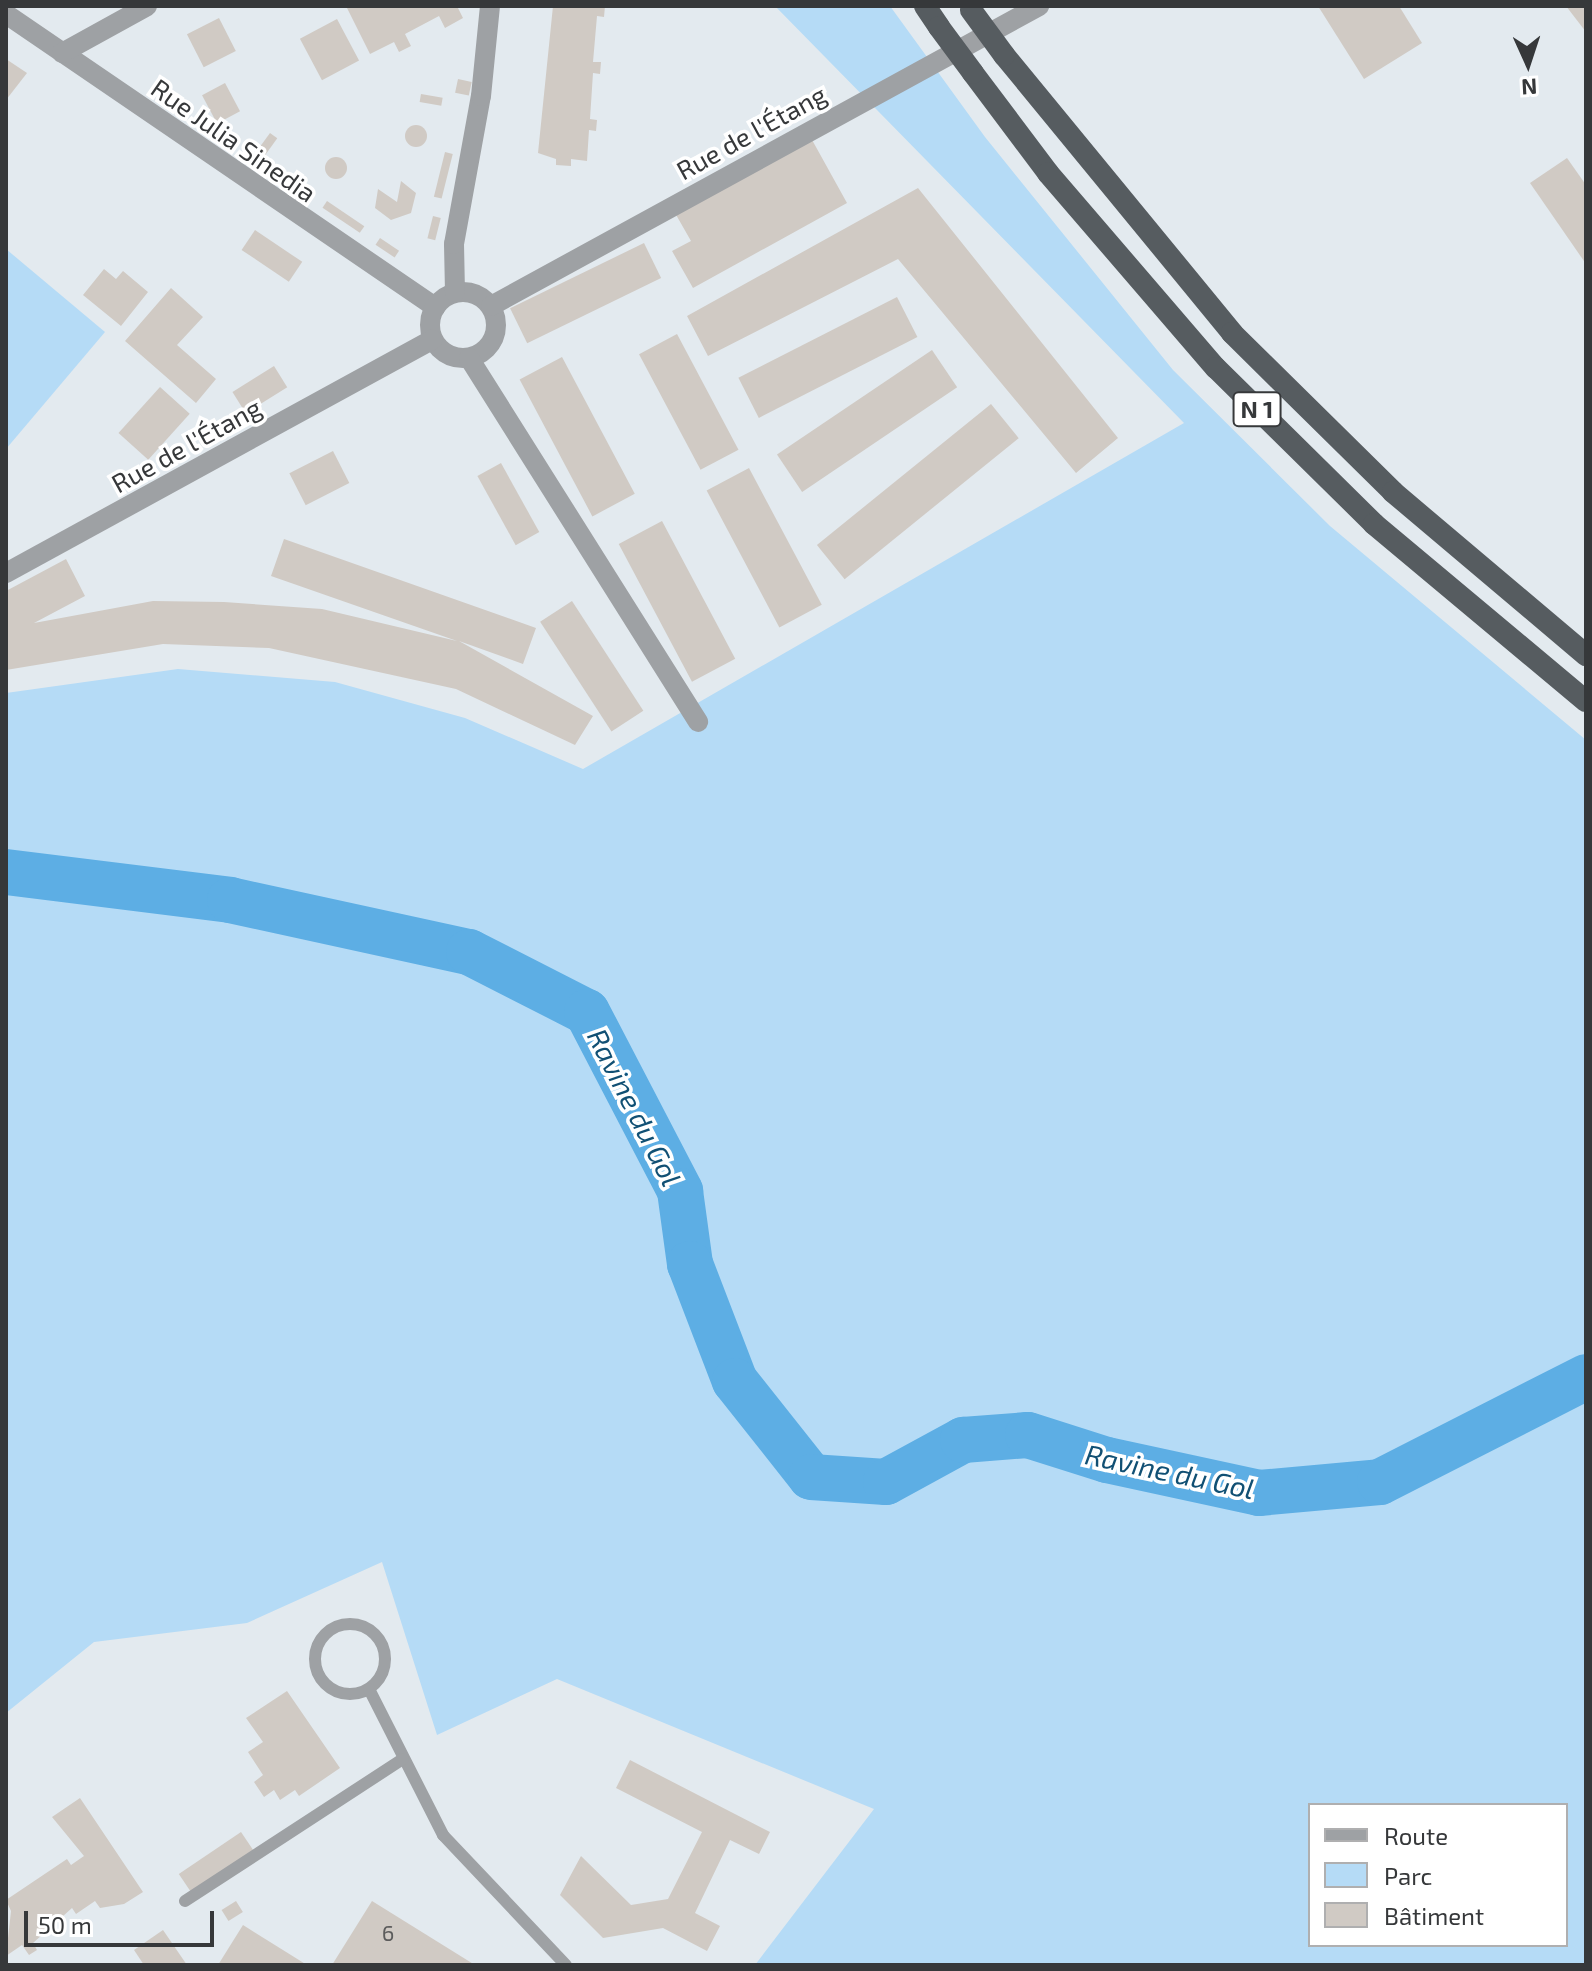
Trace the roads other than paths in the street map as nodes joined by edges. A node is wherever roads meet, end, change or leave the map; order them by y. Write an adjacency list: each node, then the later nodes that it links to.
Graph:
1 (147, 6): 7 (street)
2 (490, 6): 8 (street)
3 (925, 6): 15 (highway, N 1, bridge)
4 (1039, 6): 9 (street, Rue de l'Étang)
5 (970, 8): 14 (highway, N 1, bridge)
6 (6, 14): 7 (street, Rue Julia Sinedia)
7 (62, 53): 10 (street, Rue Julia Sinedia)
8 (455, 292): 9 (street); 10 (street)
9 (491, 306): 12 (street)
10 (435, 307): 11 (street)
11 (432, 340): 12 (street); 13 (street, Rue de l'Étang)
12 (469, 358): 16 (street)
13 (6, 573)
14 (1586, 655)
15 (1586, 701)
16 (698, 722)
17 (369, 1689): 17 (lane); 18 (lane)
18 (403, 1759): 19 (lane); 20 (lane)
19 (185, 1901)
20 (566, 1965)

